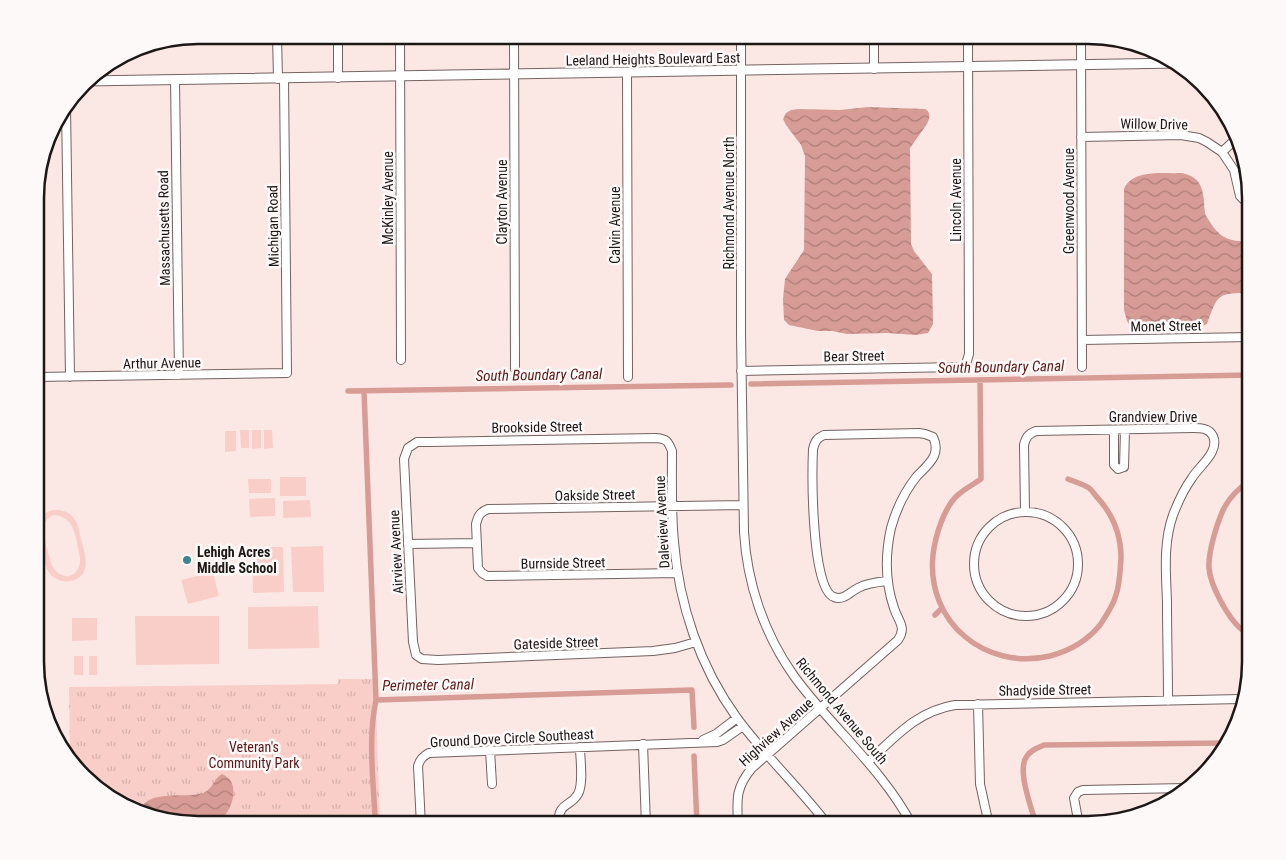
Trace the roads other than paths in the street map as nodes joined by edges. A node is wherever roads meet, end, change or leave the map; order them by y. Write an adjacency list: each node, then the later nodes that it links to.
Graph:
1 (278, 44): 18 (street, Michigan Road)
2 (338, 44): 17 (street)
3 (400, 44): 16 (street, McKinley Avenue)
4 (514, 44): 15 (street, Clayton Avenue)
5 (741, 44): 13 (street, Richmond Avenue North)
6 (874, 44): 12 (street)
7 (968, 44): 11 (street, Lincoln Avenue)
8 (1081, 44): 10 (street, Greenwood Avenue)
9 (1162, 63): 10 (main road, Leeland Heights Boulevard East)
10 (1081, 65): 11 (main road, Leeland Heights Boulevard East); 22 (street, Greenwood Avenue)
11 (968, 67): 12 (main road, Leeland Heights Boulevard East); 29 (street, Lincoln Avenue)
12 (874, 69): 13 (main road, Leeland Heights Boulevard East)
13 (740, 71): 14 (main road, Leeland Heights Boulevard East); 32 (street, Richmond Avenue North)
14 (627, 73): 15 (main road, Leeland Heights Boulevard East); 37 (street, Calvin Avenue)
15 (514, 75): 16 (main road, Leeland Heights Boulevard East); 31 (street, Clayton Avenue)
16 (400, 77): 17 (main road, Leeland Heights Boulevard East); 28 (street, McKinley Avenue)
17 (338, 78): 18 (main road, Leeland Heights Boulevard East)
18 (281, 79): 19 (main road, Leeland Heights Boulevard East); 33 (street, Michigan Road)
19 (175, 80): 20 (main road, Leeland Heights Boulevard East); 34 (street, Massachusetts Road)
20 (96, 82)
21 (66, 118): 36 (street)
22 (1081, 137): 24 (street, Willow Drive); 27 (street, Greenwood Avenue)
23 (1232, 143): 24 (street)
24 (1222, 152): 25 (street, Willow Drive)
25 (1242, 198)
26 (1242, 337): 27 (street, Monet Street)
27 (1082, 340): 30 (street, Greenwood Avenue)
28 (401, 360)
29 (966, 364): 32 (street, Bear Street)
30 (1082, 367)
31 (515, 369)
32 (741, 371): 42 (street, Richmond Avenue South)
33 (288, 373): 34 (street, Arthur Avenue)
34 (179, 375): 36 (street, Arthur Avenue)
35 (44, 377): 36 (street, Arthur Avenue)
36 (70, 377)
37 (628, 377)
38 (1114, 430): 39 (street, Grandview Drive); 39 (street); 44 (street, Grandview Drive)
39 (1125, 430): 52 (street, Grandview Drive)
40 (668, 442): 41 (street, Brookside Street); 43 (street, Daleview Avenue)
41 (408, 448): 46 (street, Airview Avenue)
42 (743, 505): 43 (street, Oakside Street); 54 (street, Richmond Avenue South)
43 (673, 506): 45 (street, Oakside Street); 47 (street, Daleview Avenue)
44 (1025, 511): 44 (street)
45 (477, 543): 46 (street); 47 (street, Burnside Street)
46 (408, 544): 50 (street, Airview Avenue)
47 (678, 573): 49 (street, Daleview Avenue)
48 (888, 581): 48 (street, Highview Avenue); 54 (street, Highview Avenue)
49 (696, 642): 50 (street, Gateside Street); 55 (street, Daleview Avenue)
50 (416, 655)
51 (1237, 699): 52 (street, Shadyside Street)
52 (1168, 701): 53 (street, Shadyside Street)
53 (978, 704): 62 (street, Shadyside Street); 71 (street)
54 (821, 709): 61 (street, Highview Avenue); 62 (street, Richmond Avenue South)
55 (737, 718): 56 (street, Daleview Avenue); 57 (street)
56 (743, 726): 57 (street, Ground Dove Circle Southeast); 61 (street, Daleview Avenue)
57 (696, 742): 58 (street, Ground Dove Circle Southeast)
58 (643, 744): 59 (street, Ground Dove Circle Southeast); 67 (street)
59 (580, 747): 60 (street, Ground Dove Circle Southeast); 66 (street)
60 (490, 750): 63 (street); 65 (street, Ground Dove Circle Southeast)
61 (767, 755): 68 (street, Highview Avenue); 69 (street, Daleview Avenue)
62 (868, 762): 70 (street, Richmond Avenue South)
63 (492, 784)
64 (1176, 788): 72 (street)
65 (421, 816)
66 (558, 816)
67 (646, 816)
68 (738, 816)
69 (820, 816)
70 (907, 816)
71 (987, 816)
72 (1078, 816)

